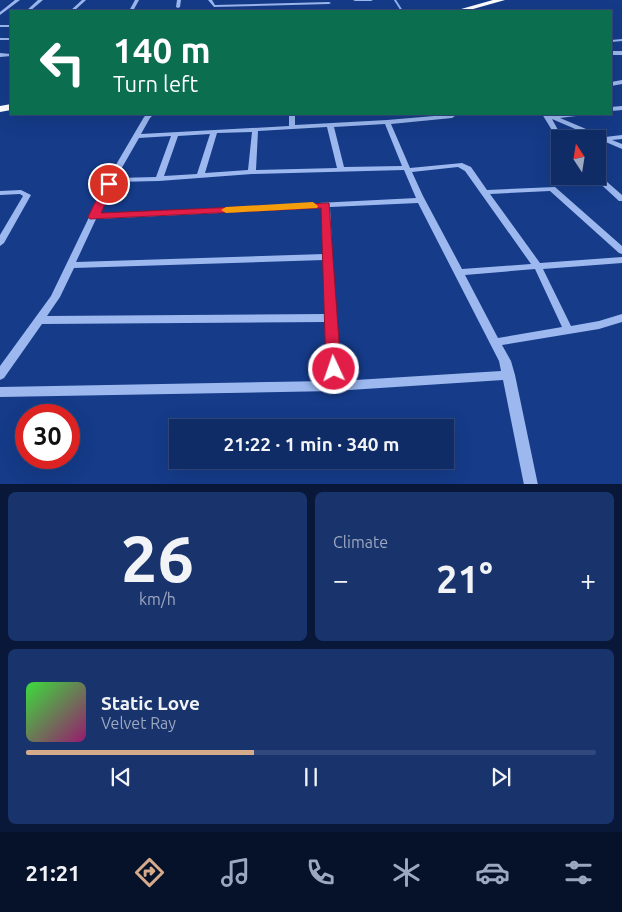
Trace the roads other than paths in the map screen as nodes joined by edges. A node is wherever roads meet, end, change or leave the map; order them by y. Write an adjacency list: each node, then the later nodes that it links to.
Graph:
1 (18, 0): 16 (street)
2 (41, 0): 12 (street)
3 (84, 0): 13 (street)
4 (179, 0): 11 (street)
5 (210, 0): 10 (street)
6 (355, 0): 7 (street)
7 (370, 0)
8 (501, 0): 15 (highway)
9 (329, 2): 10 (street)
10 (212, 5): 14 (street)
11 (178, 7)
12 (29, 10)
13 (73, 10)
14 (205, 10)
15 (462, 10)
16 (0, 14)
17 (150, 115): 29 (street)
18 (292, 115): 23 (street)
19 (454, 115): 21 (street)
20 (548, 115): 25 (street); 26 (street)
21 (388, 122): 22 (street); 34 (street)
22 (330, 125): 23 (street); 35 (street)
23 (292, 127): 24 (street)
24 (255, 129): 27 (street); 36 (street)
25 (556, 130)
26 (582, 130)
27 (214, 132): 28 (street); 37 (street)
28 (175, 134): 29 (street); 38 (street)
29 (136, 136): 39 (street)
30 (622, 137): 31 (street)
31 (606, 140)
32 (606, 141): 33 (street)
33 (622, 147)
34 (408, 169): 35 (street); 41 (street); 44 (street)
35 (340, 170): 36 (street)
36 (252, 172): 37 (street)
37 (200, 176): 38 (street)
38 (159, 179): 39 (street)
39 (111, 180): 46 (street)
40 (606, 184): 43 (street)
41 (484, 192): 48 (street); 52 (street)
42 (0, 193): 47 (street)
43 (622, 199)
44 (421, 200): 45 (street); 53 (street)
45 (326, 205): 46 (street); 49 (street)
46 (94, 217): 51 (street)
47 (0, 243)
48 (622, 251)
49 (328, 257): 51 (street); 54 (street)
50 (622, 260): 52 (street)
51 (70, 265): 56 (street)
52 (538, 267): 53 (street); 57 (street)
53 (459, 272): 58 (street)
54 (331, 318): 56 (street); 61 (street)
55 (622, 318): 57 (street)
56 (39, 320): 60 (street)
57 (568, 330): 58 (street)
58 (496, 342): 59 (street)
59 (509, 374): 61 (street); 63 (street)
60 (0, 375)
61 (334, 386): 62 (street)
62 (0, 392)
63 (532, 484)

